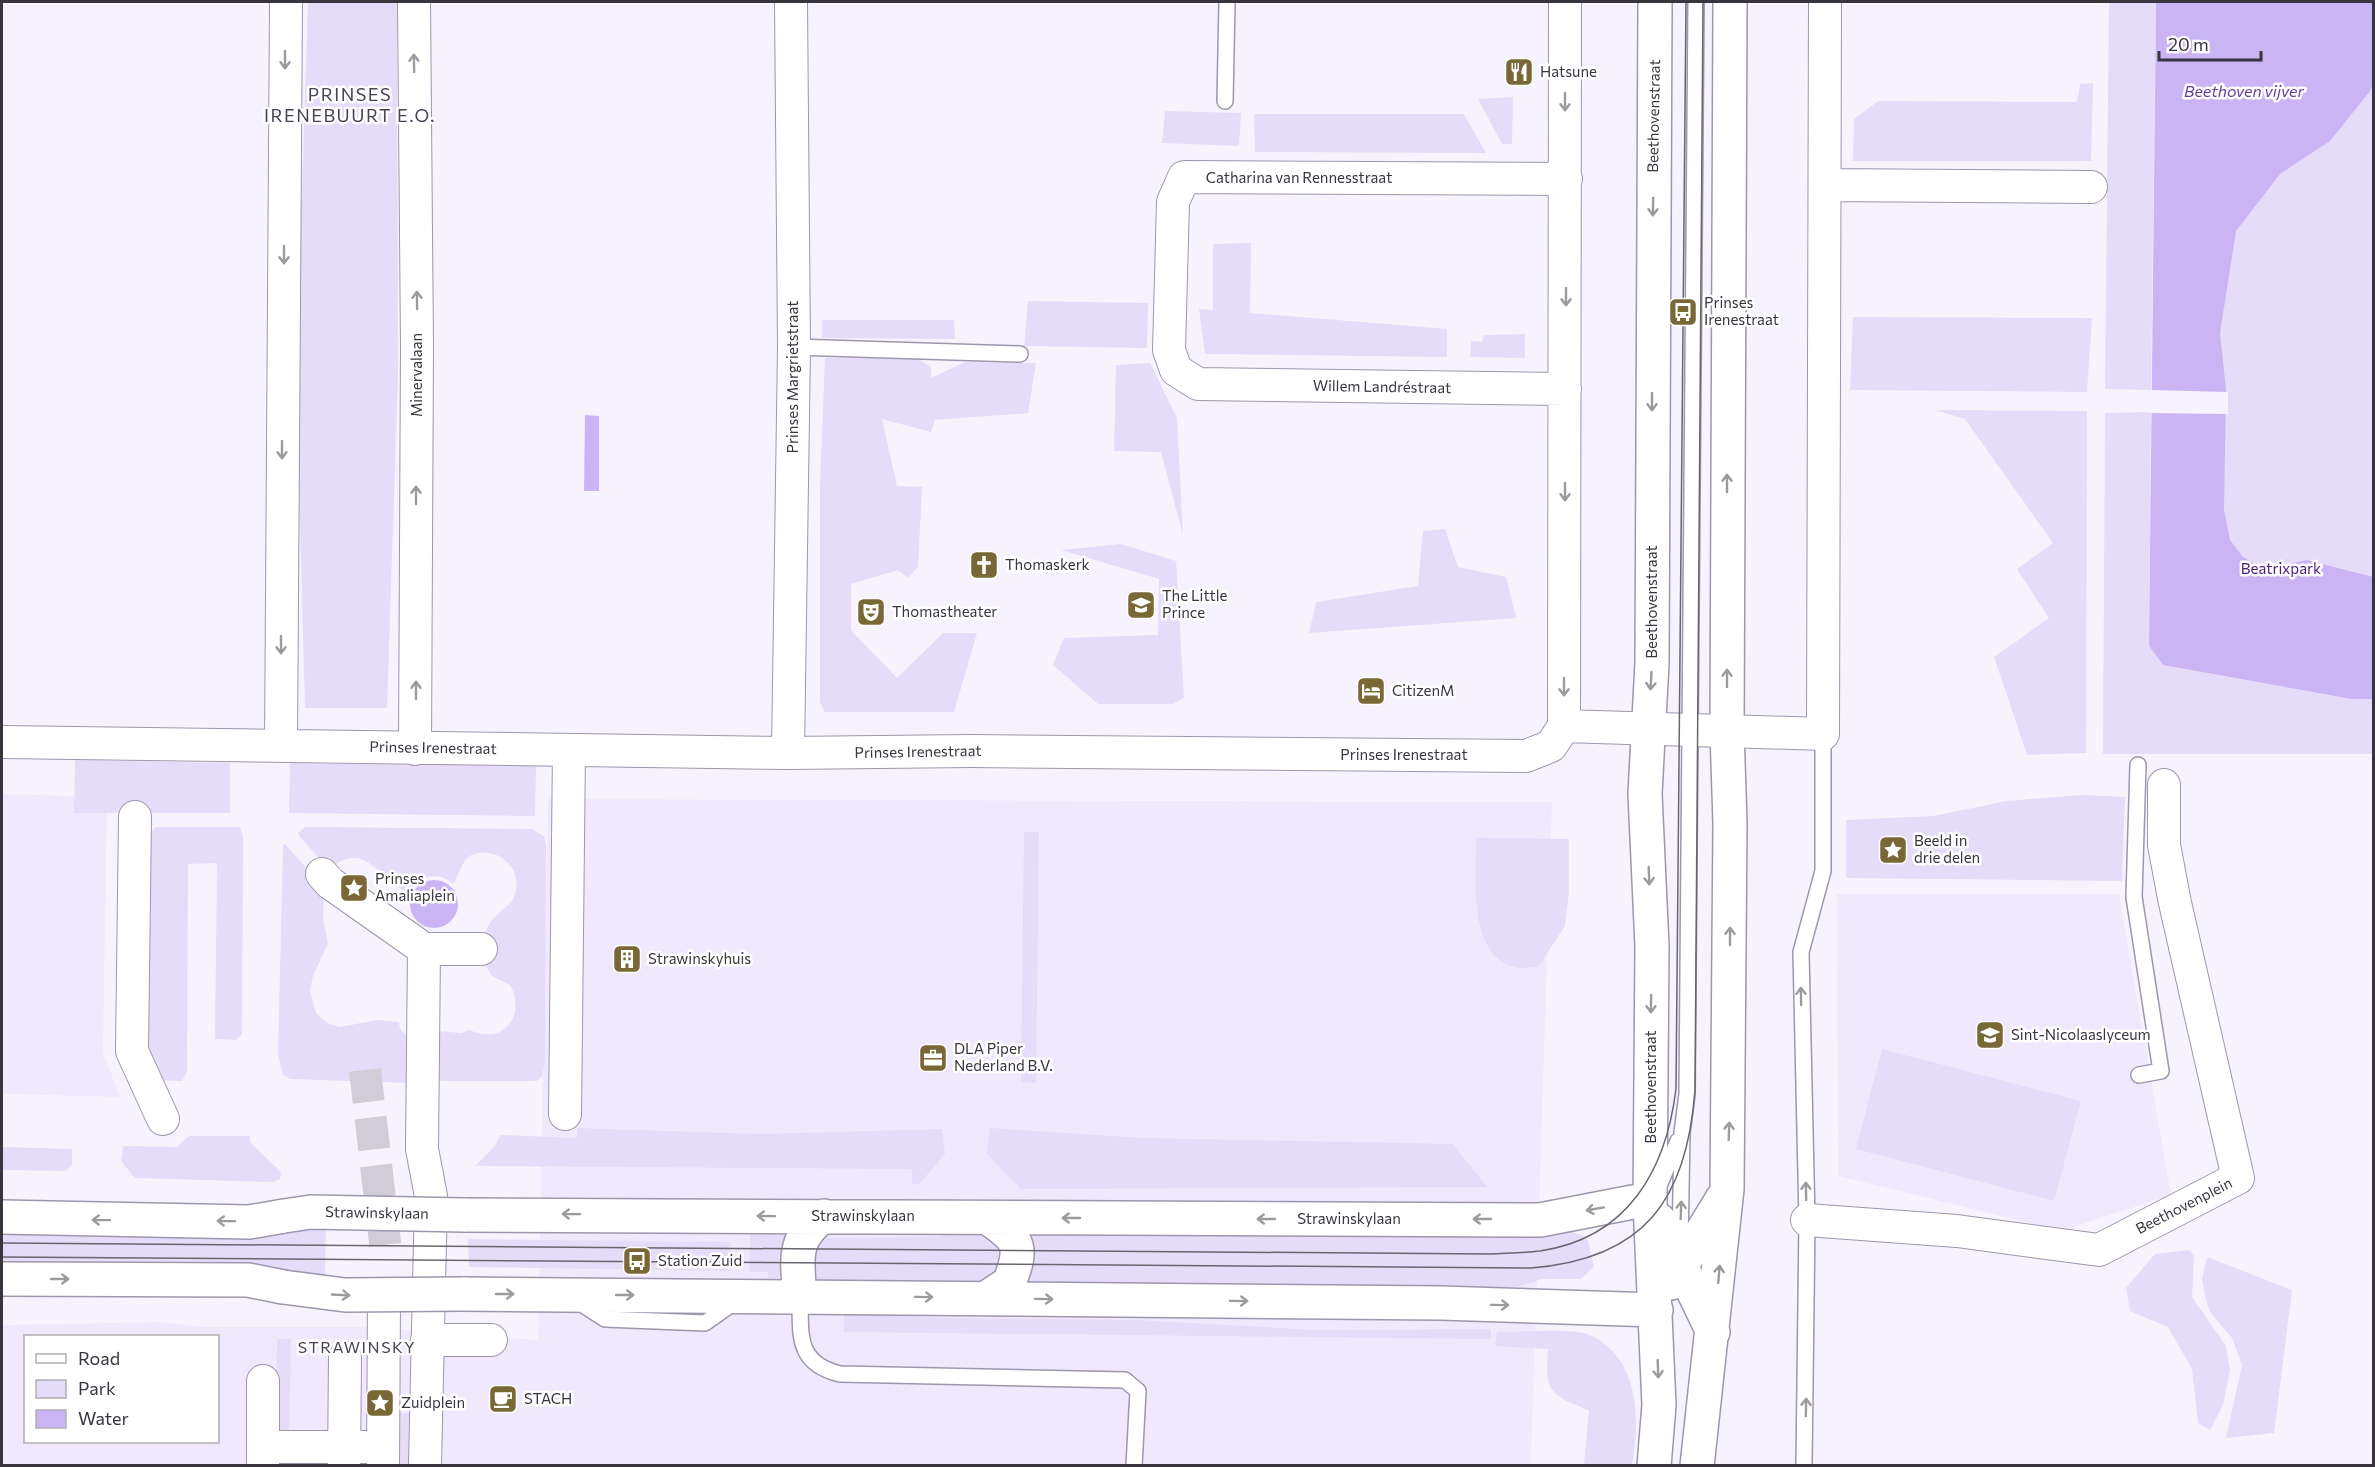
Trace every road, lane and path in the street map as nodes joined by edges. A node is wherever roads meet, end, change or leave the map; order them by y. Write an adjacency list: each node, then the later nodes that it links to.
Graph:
1 (286, 2): 24 (street, one-way to 24)
2 (414, 2): 25 (street, Minervalaan, one-way to 2)
3 (791, 2): 14 (street, Prinses Margrietstraat)
4 (1227, 2): 10 (lane)
5 (1565, 2): 11 (street, one-way to 11)
6 (1655, 2): 19 (street, Beethovenstraat, one-way to 19)
7 (1696, 2): 20 (lane, Beethovenstraat)
8 (1730, 2): 21 (street, one-way to 8)
9 (1825, 2): 12 (street)
10 (1225, 101)
11 (1566, 179): 16 (street, Catharina van Rennesstraat); 17 (street, one-way to 17)
12 (1825, 185): 13 (street); 22 (street)
13 (2091, 187)
14 (794, 346): 15 (lane); 27 (street, Prinses Margrietstraat)
15 (1020, 354)
16 (1198, 384): 17 (street, Willem Landréstraat)
17 (1565, 389): 18 (street, one-way to 18)
18 (1564, 726): 19 (street); 27 (street, Prinses Irenestraat)
19 (1648, 729): 20 (street); 39 (street, Beethovenstraat, one-way to 39)
20 (1689, 730): 21 (street); 37 (lane, Beethovenstraat)
21 (1727, 730): 22 (street); 38 (street, one-way to 21)
22 (1823, 734): 43 (lane, one-way to 22)
23 (2, 742): 24 (street, Prinses Irenestraat)
24 (281, 746): 25 (street, Prinses Irenestraat)
25 (415, 749): 26 (street, Prinses Irenestraat)
26 (569, 750): 27 (street, Prinses Irenestraat); 35 (street)
27 (788, 753)
28 (2138, 765): 34 (lane)
29 (2164, 785): 43 (street, Beethovenplein)
30 (135, 817): 36 (street)
31 (322, 874): 32 (street)
32 (424, 949): 33 (street); 51 (street)
33 (481, 950)
34 (2139, 1075)
35 (566, 1114)
36 (163, 1119)
37 (1682, 1133): 39 (lane, Beethovenstraat); 44 (lane, Beethovenstraat, one-way to 37)
38 (1727, 1190): 44 (street); 50 (street, one-way to 38)
39 (1650, 1202): 42 (street, Strawinskylaan, one-way to 42); 44 (street); 49 (street, Beethovenstraat)
40 (824, 1216): 41 (street, Strawinskylaan, one-way to 41, bridge); 42 (street, Strawinskylaan); 46 (street)
41 (2, 1217)
42 (988, 1218): 47 (street)
43 (1807, 1220): 63 (lane, one-way to 43)
44 (1680, 1268): 49 (street); 50 (street)
45 (2, 1279): 46 (street, one-way to 46, bridge)
46 (800, 1296): 47 (street, one-way to 47); 60 (lane)
47 (986, 1298): 49 (street, one-way to 49)
48 (384, 1301): 53 (street)
49 (1656, 1310): 61 (street, Beethovenstraat, one-way to 61)
50 (1713, 1332): 62 (street)
51 (427, 1340): 52 (street); 54 (street)
52 (491, 1340)
53 (384, 1370): 54 (street); 57 (street); 58 (street)
54 (426, 1370): 59 (street)
55 (263, 1381): 56 (street)
56 (263, 1456): 57 (street)
57 (344, 1456): 58 (street)
58 (383, 1456)
59 (425, 1466)
60 (1134, 1466)
61 (1654, 1466)
62 (1697, 1466)
63 (1804, 1466)

